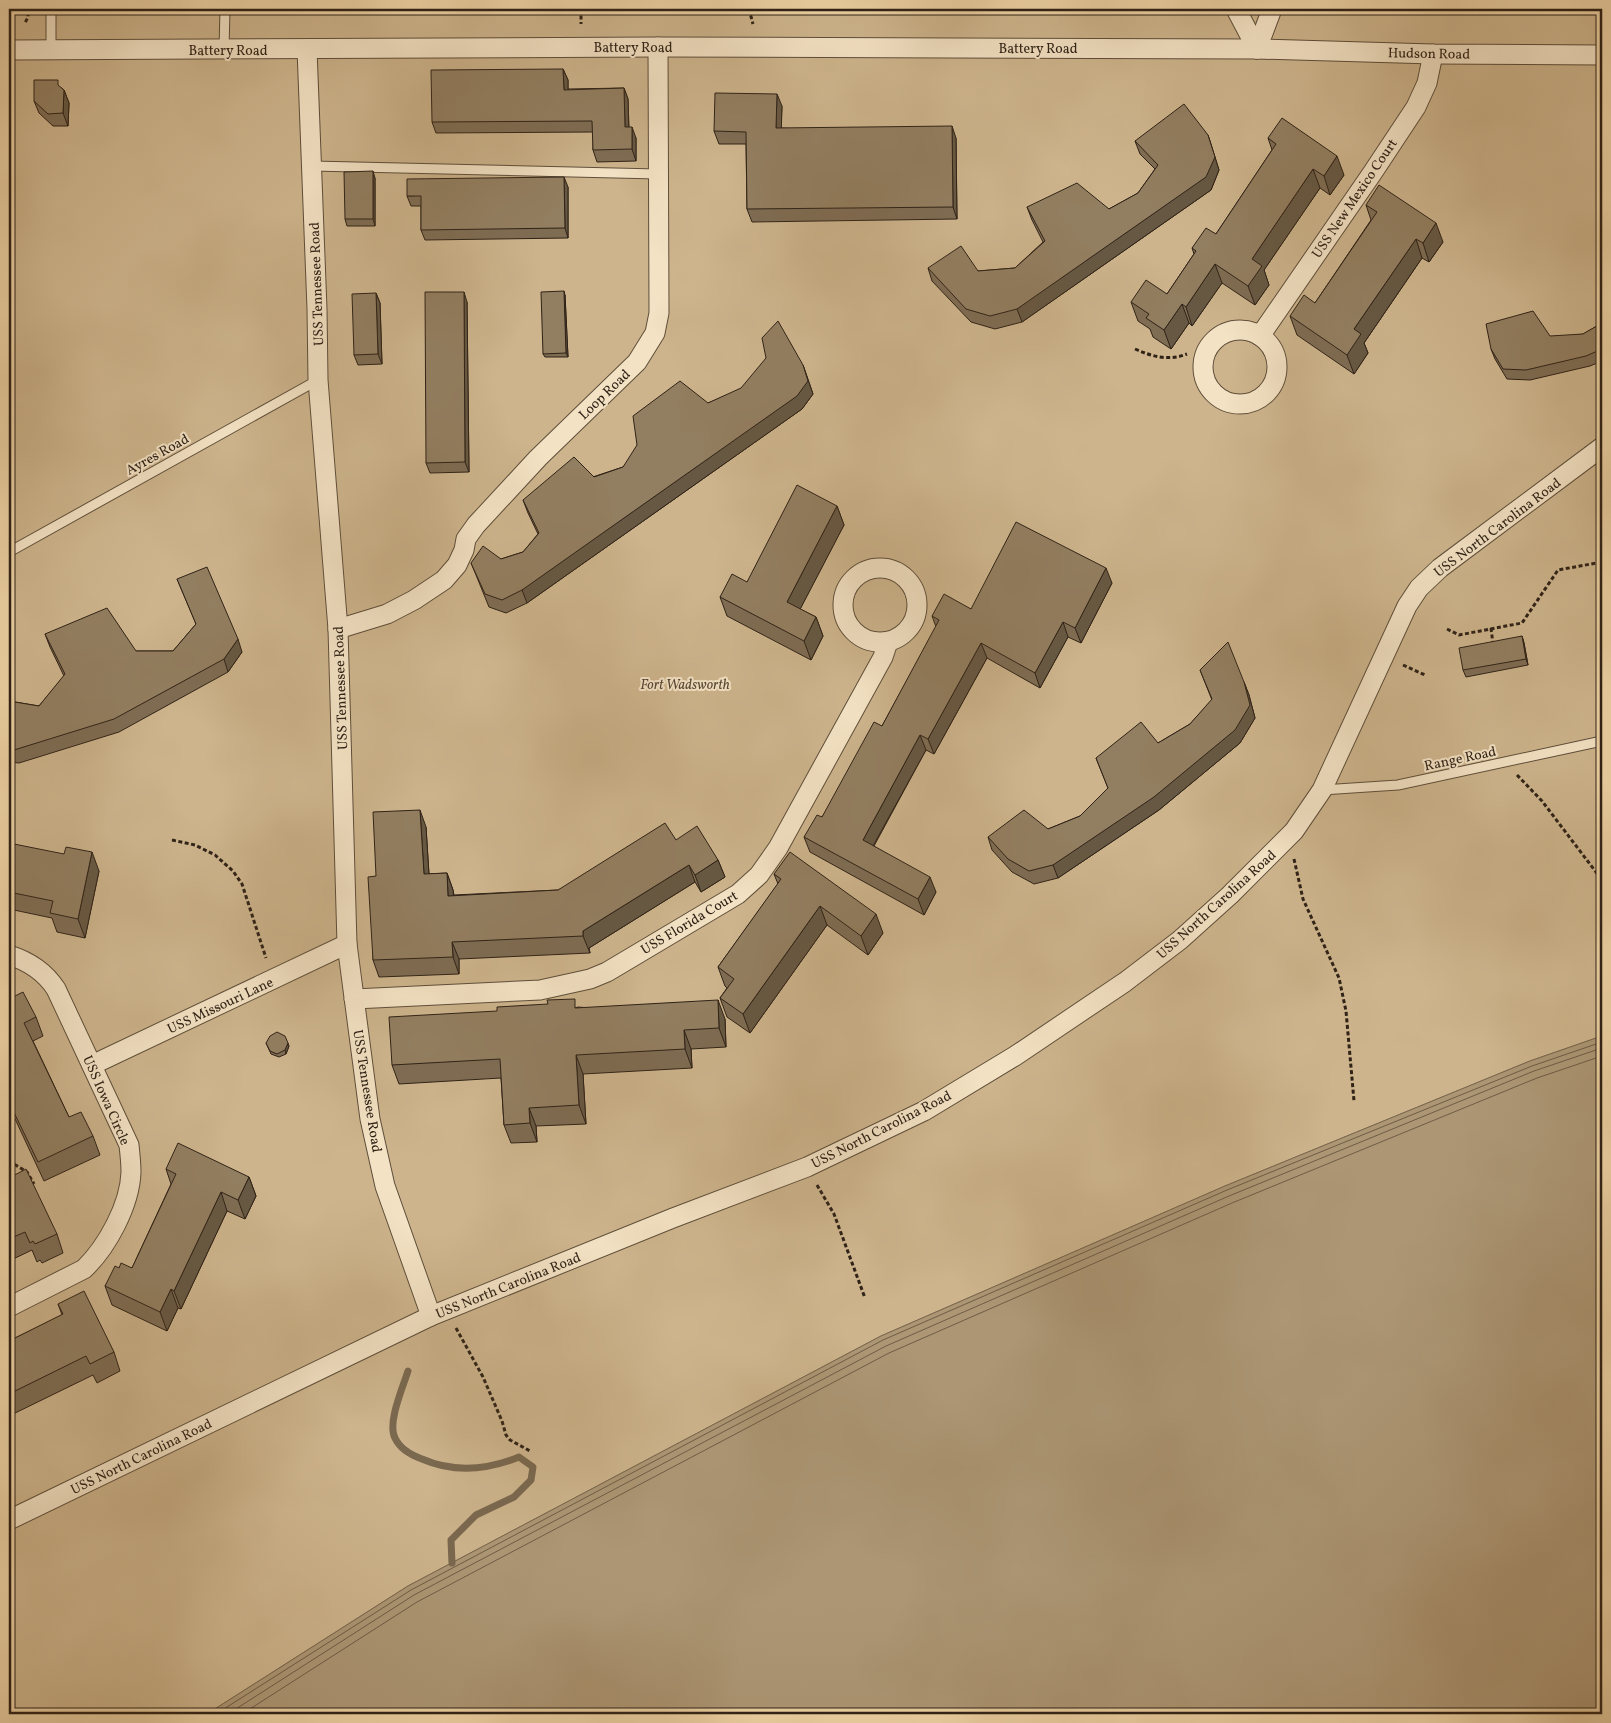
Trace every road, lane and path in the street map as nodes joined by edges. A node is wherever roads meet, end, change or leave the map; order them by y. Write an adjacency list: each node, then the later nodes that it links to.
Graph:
1 (22, 9): 8 (path)
2 (51, 9): 15 (lane)
3 (225, 9): 16 (lane)
4 (581, 9): 9 (path)
5 (749, 9): 10 (path)
6 (1236, 9): 13 (street)
7 (1272, 9): 13 (street)
8 (25, 23)
9 (582, 24)
10 (753, 24)
11 (658, 47): 12 (street, Battery Road); 13 (street, Battery Road); 21 (street, Loop Road)
12 (307, 49): 16 (street, Battery Road); 19 (street, USS Tennessee Road)
13 (1257, 49): 17 (street, Hudson Road)
14 (9, 50): 15 (street, Battery Road); 20 (lane)
15 (51, 50): 16 (street, Battery Road)
16 (224, 50)
17 (1433, 54): 18 (street, Hudson Road); 22 (street, USS New Mexico Court)
18 (1602, 54)
19 (312, 166): 21 (lane); 25 (street, USS Tennessee Road)
20 (9, 173)
21 (658, 174): 29 (street, Loop Road)
22 (1260, 336)
23 (1136, 349): 24 (path)
24 (1187, 354)
25 (318, 380): 27 (lane, Ayres Road); 29 (street, USS Tennessee Road)
26 (1602, 447): 36 (street, USS North Carolina Road)
27 (9, 552)
28 (1602, 562): 30 (path)
29 (338, 628): 40 (street, USS Tennessee Road)
30 (1491, 628): 31 (path); 33 (path)
31 (1447, 629)
32 (888, 642): 43 (street, USS Florida Court)
33 (1493, 645)
34 (1602, 741): 35 (lane, Range Road)
35 (1505, 762): 36 (lane, Range Road); 39 (path)
36 (1322, 790): 37 (street, USS North Carolina Road)
37 (1289, 837): 45 (path); 47 (street, USS North Carolina Road)
38 (172, 840): 42 (path)
39 (1602, 880)
40 (347, 944): 43 (street, USS Tennessee Road); 44 (street, USS Missouri Lane)
41 (9, 955): 44 (street, USS Iowa Circle)
42 (266, 958)
43 (354, 999): 51 (street, USS Tennessee Road)
44 (92, 1065): 50 (street, USS Iowa Circle)
45 (1354, 1101)
46 (9, 1161): 48 (path)
47 (807, 1167): 49 (path); 51 (street, USS North Carolina Road)
48 (34, 1184)
49 (865, 1298)
50 (9, 1307)
51 (438, 1313): 52 (path); 53 (street, USS North Carolina Road)
52 (530, 1451)
53 (9, 1520)

